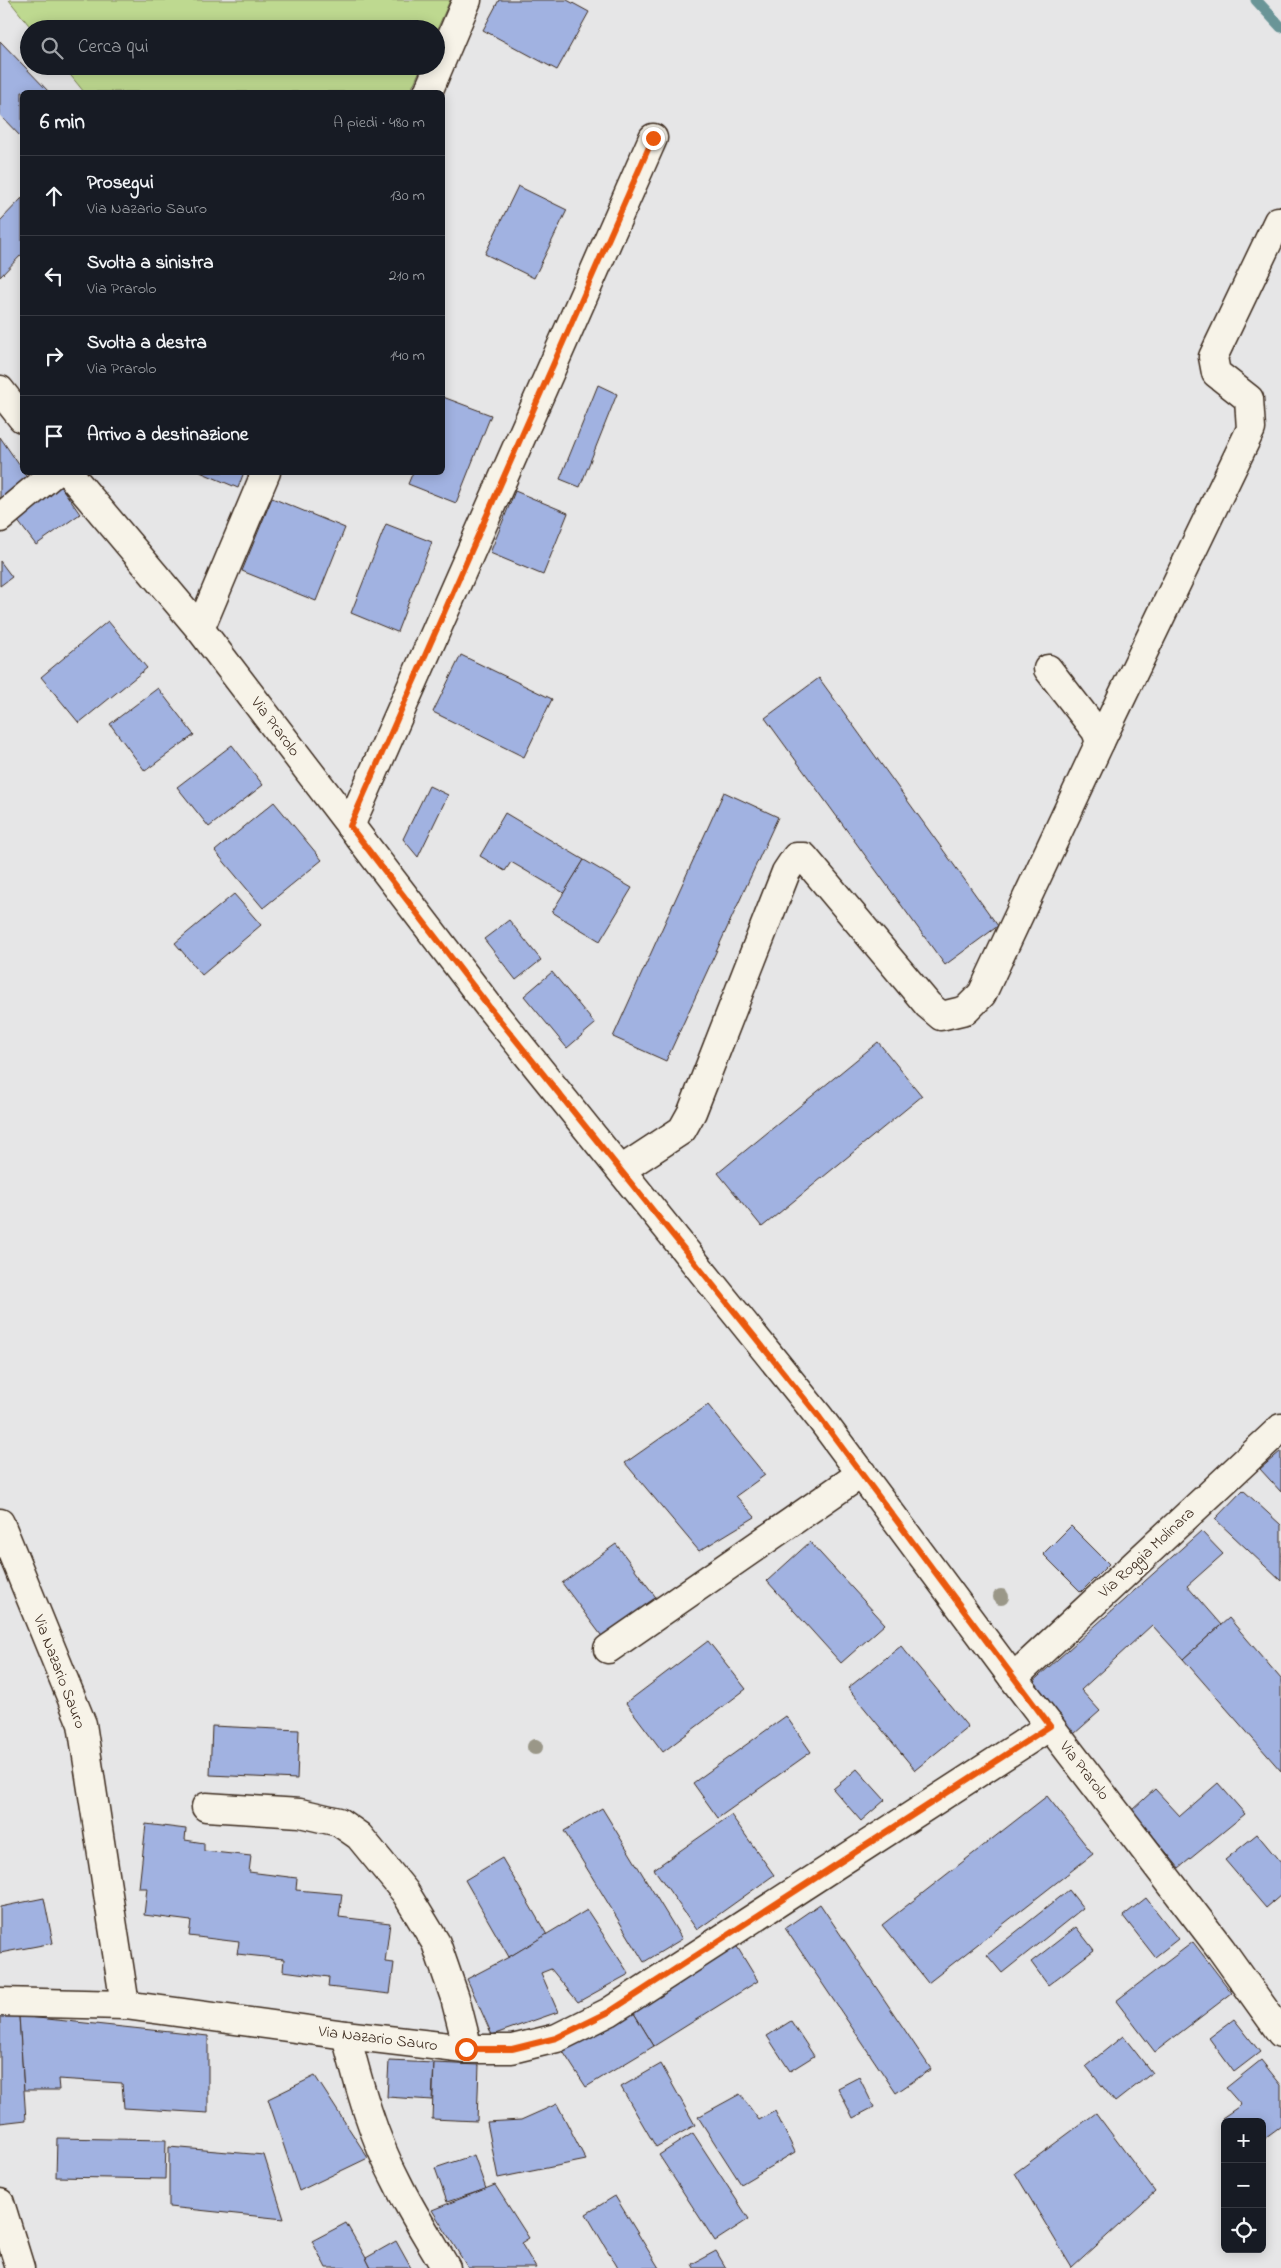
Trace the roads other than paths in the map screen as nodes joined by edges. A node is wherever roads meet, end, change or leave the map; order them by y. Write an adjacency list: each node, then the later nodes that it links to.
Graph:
1 (468, 0): 2 (street)
2 (445, 53)
3 (435, 75): 4 (street)
4 (429, 90)
5 (653, 138): 16 (street)
6 (1278, 221): 15 (street)
7 (0, 390): 8 (street)
8 (20, 415)
9 (51, 475): 12 (street)
10 (71, 475): 13 (street, Via Prarolo)
11 (265, 475): 13 (street)
12 (0, 518)
13 (200, 629): 16 (street, Via Prarolo)
14 (1048, 669): 15 (street)
15 (1100, 742): 17 (street)
16 (350, 826): 17 (street, Via Prarolo)
17 (621, 1170): 19 (street, Via Prarolo)
18 (1281, 1428): 22 (street, Via Roggia Molinara)
19 (862, 1473): 21 (street); 22 (street, Via Prarolo)
20 (0, 1522): 26 (street, Via Nazario Sauro)
21 (608, 1649)
22 (1013, 1678): 23 (street, Via Prarolo)
23 (1050, 1726): 27 (street, Via Prarolo); 29 (street, Via Nazario Sauro)
24 (206, 1807): 29 (street)
25 (0, 2002): 26 (street, Via Nazario Sauro)
26 (125, 2005): 28 (street, Via Nazario Sauro)
27 (1281, 2033)
28 (346, 2035): 29 (street, Via Nazario Sauro); 32 (street)
29 (466, 2049)
30 (0, 2204): 31 (street)
31 (20, 2268)
32 (446, 2268)

